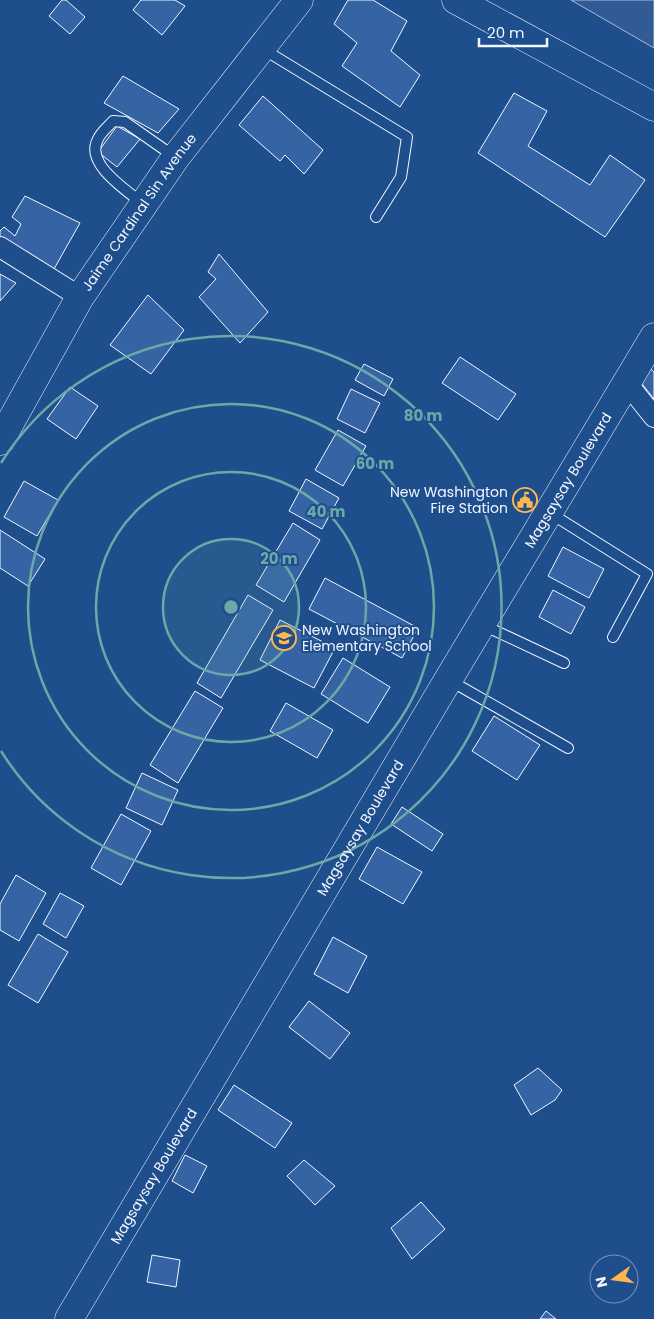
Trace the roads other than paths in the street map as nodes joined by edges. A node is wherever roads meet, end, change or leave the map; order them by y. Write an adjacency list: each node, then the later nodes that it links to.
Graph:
1 (299, 0): 3 (main road, Jaime Cardinal Sin Avenue)
2 (456, 0): 4 (main road)
3 (260, 47): 5 (main road, Jaime Cardinal Sin Avenue); 7 (lane)
4 (654, 107)
5 (176, 157): 6 (main road, Jaime Cardinal Sin Avenue); 6 (lane)
6 (144, 204): 9 (main road, Jaime Cardinal Sin Avenue)
7 (376, 217)
8 (0, 247): 9 (street)
9 (80, 297): 13 (main road, Jaime Cardinal Sin Avenue)
10 (654, 337): 11 (main road, Magsaysay Boulevard)
11 (626, 382): 12 (street); 14 (main road, Magsaysay Boulevard)
12 (654, 417)
13 (0, 441)
14 (549, 512): 15 (main road, Magsaysay Boulevard); 16 (lane)
15 (482, 624): 17 (lane); 18 (main road, Magsaysay Boulevard)
16 (613, 636)
17 (564, 663)
18 (448, 680): 19 (lane); 20 (main road, Magsaysay Boulevard)
19 (568, 748)
20 (69, 1319)

